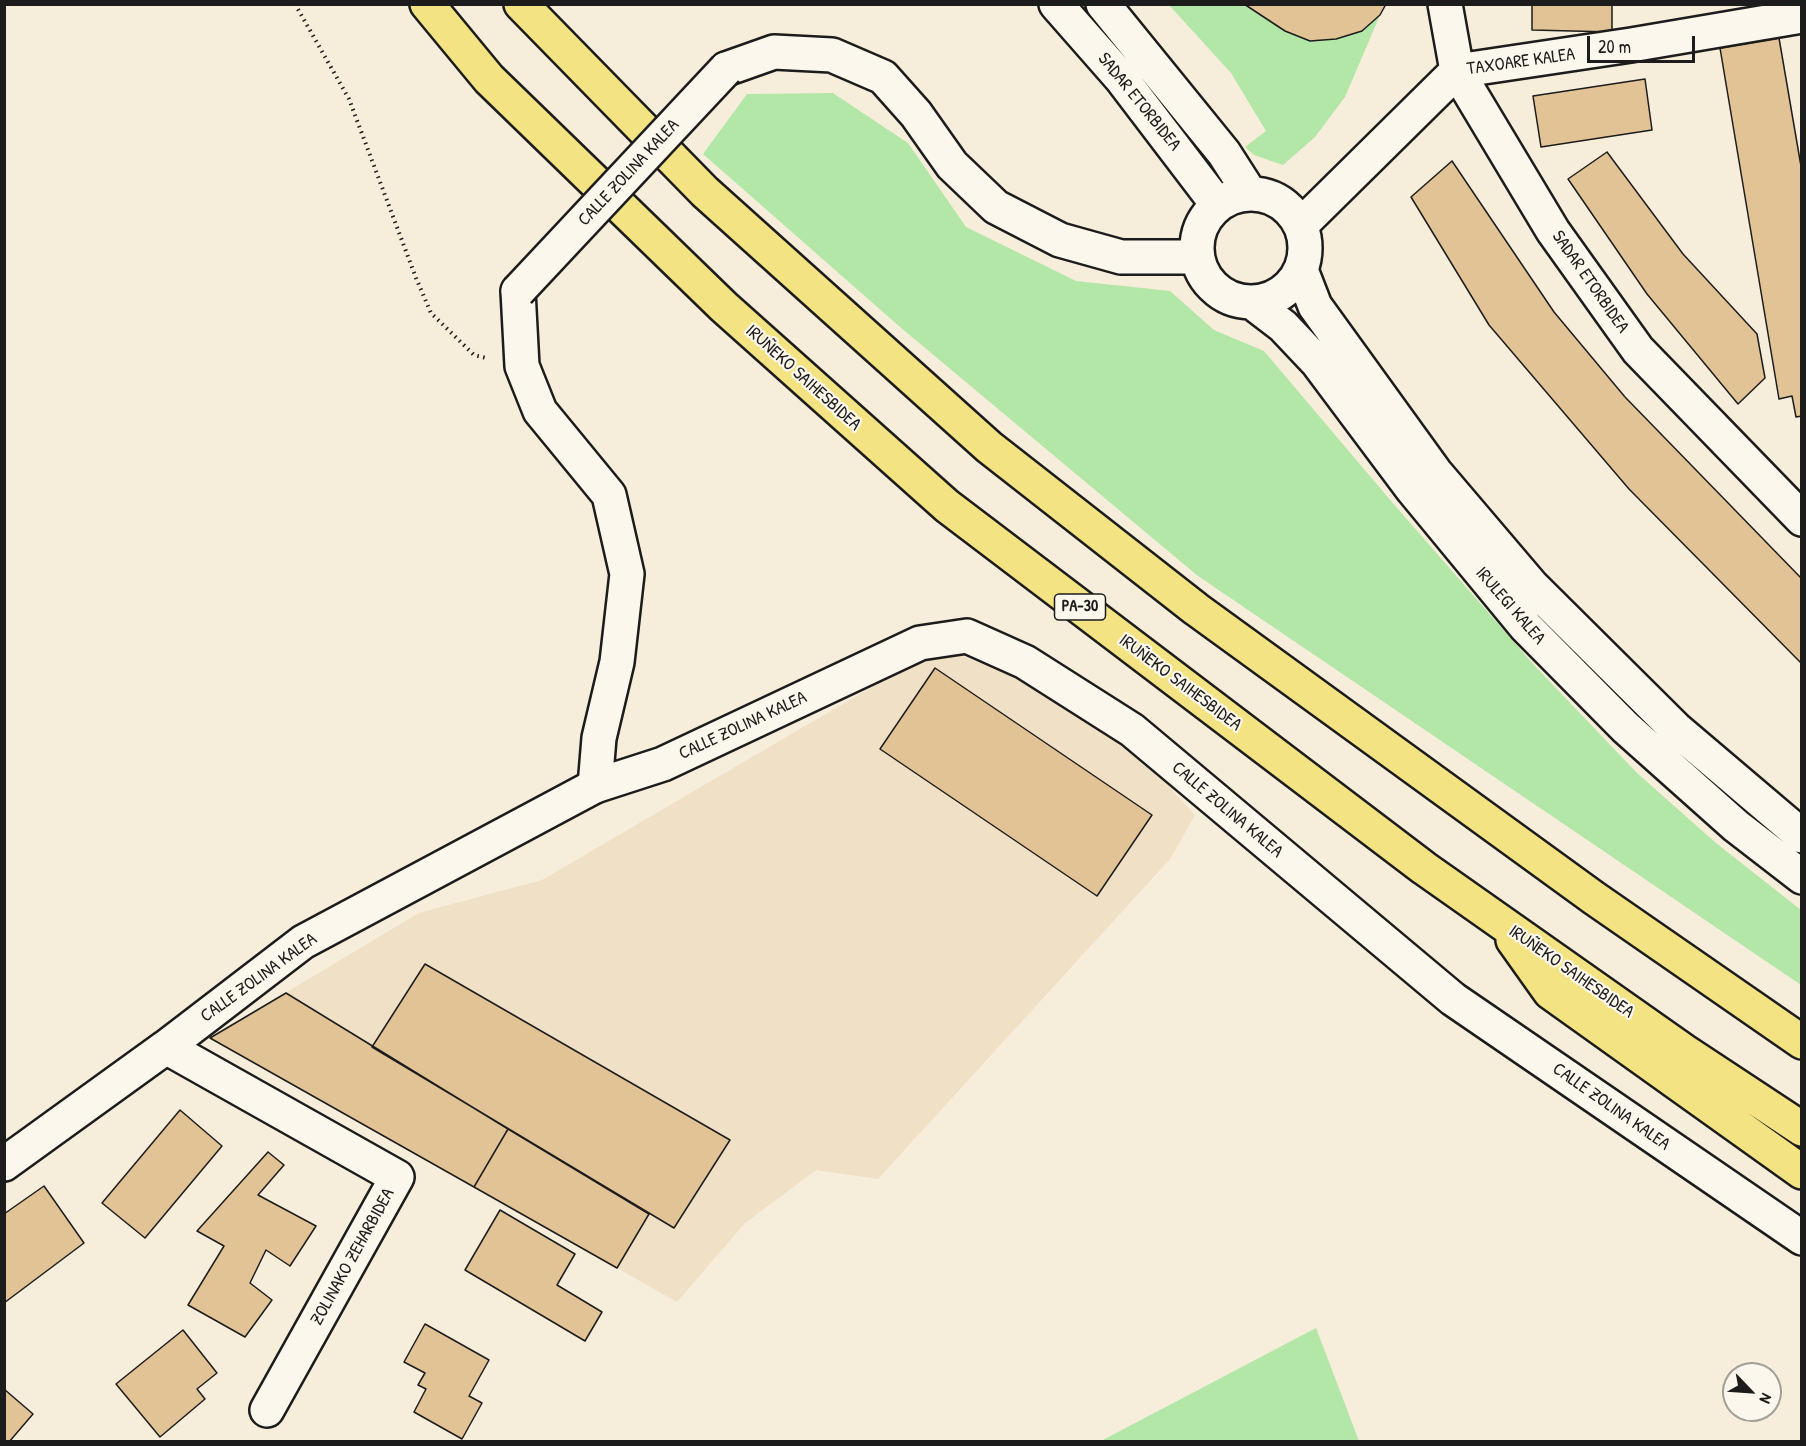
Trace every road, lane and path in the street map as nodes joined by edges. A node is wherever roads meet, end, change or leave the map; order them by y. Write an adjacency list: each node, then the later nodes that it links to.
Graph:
1 (295, 4): 15 (path)
2 (426, 4): 21 (highway, IRUÑEKO SAIHESBIDEA / PA-30)
3 (521, 4): 20 (highway)
4 (1056, 4): 10 (street, SADAR ETORBIDEA)
5 (1103, 4): 9 (street, SADAR ETORBIDEA)
6 (1445, 4): 8 (street, SADAR ETORBIDEA)
7 (1802, 16): 8 (street, TAXOARE KALEA)
8 (1457, 71): 11 (street, TAXOARE KALEA); 16 (street, SADAR ETORBIDEA)
9 (1249, 192): 10 (street); 11 (street)
10 (1217, 204): 12 (street)
11 (1301, 225): 13 (street)
12 (1197, 257): 14 (street); 15 (street, CALLE ZOLINA KALEA, bridge)
13 (1301, 270): 14 (street); 18 (street, IRULEGI KALEA)
14 (1253, 303): 19 (street, IRULEGI KALEA)
15 (522, 366): 17 (street, CALLE ZOLINA KALEA)
16 (1802, 519)
17 (595, 786): 24 (street, CALLE ZOLINA KALEA); 28 (street, CALLE ZOLINA KALEA)
18 (1802, 836)
19 (1802, 877)
20 (1594, 898): 22 (highway); 23 (highway)
21 (1500, 921): 25 (highway, IRUÑEKO SAIHESBIDEA / PA-30); 27 (highway)
22 (1802, 1017)
23 (1802, 1042)
24 (166, 1047): 26 (street, CALLE ZOLINA KALEA); 29 (street, ZOLINAKO ZEHARBIDEA)
25 (1802, 1129)
26 (4, 1164)
27 (1802, 1172)
28 (1802, 1238)
29 (267, 1410)

